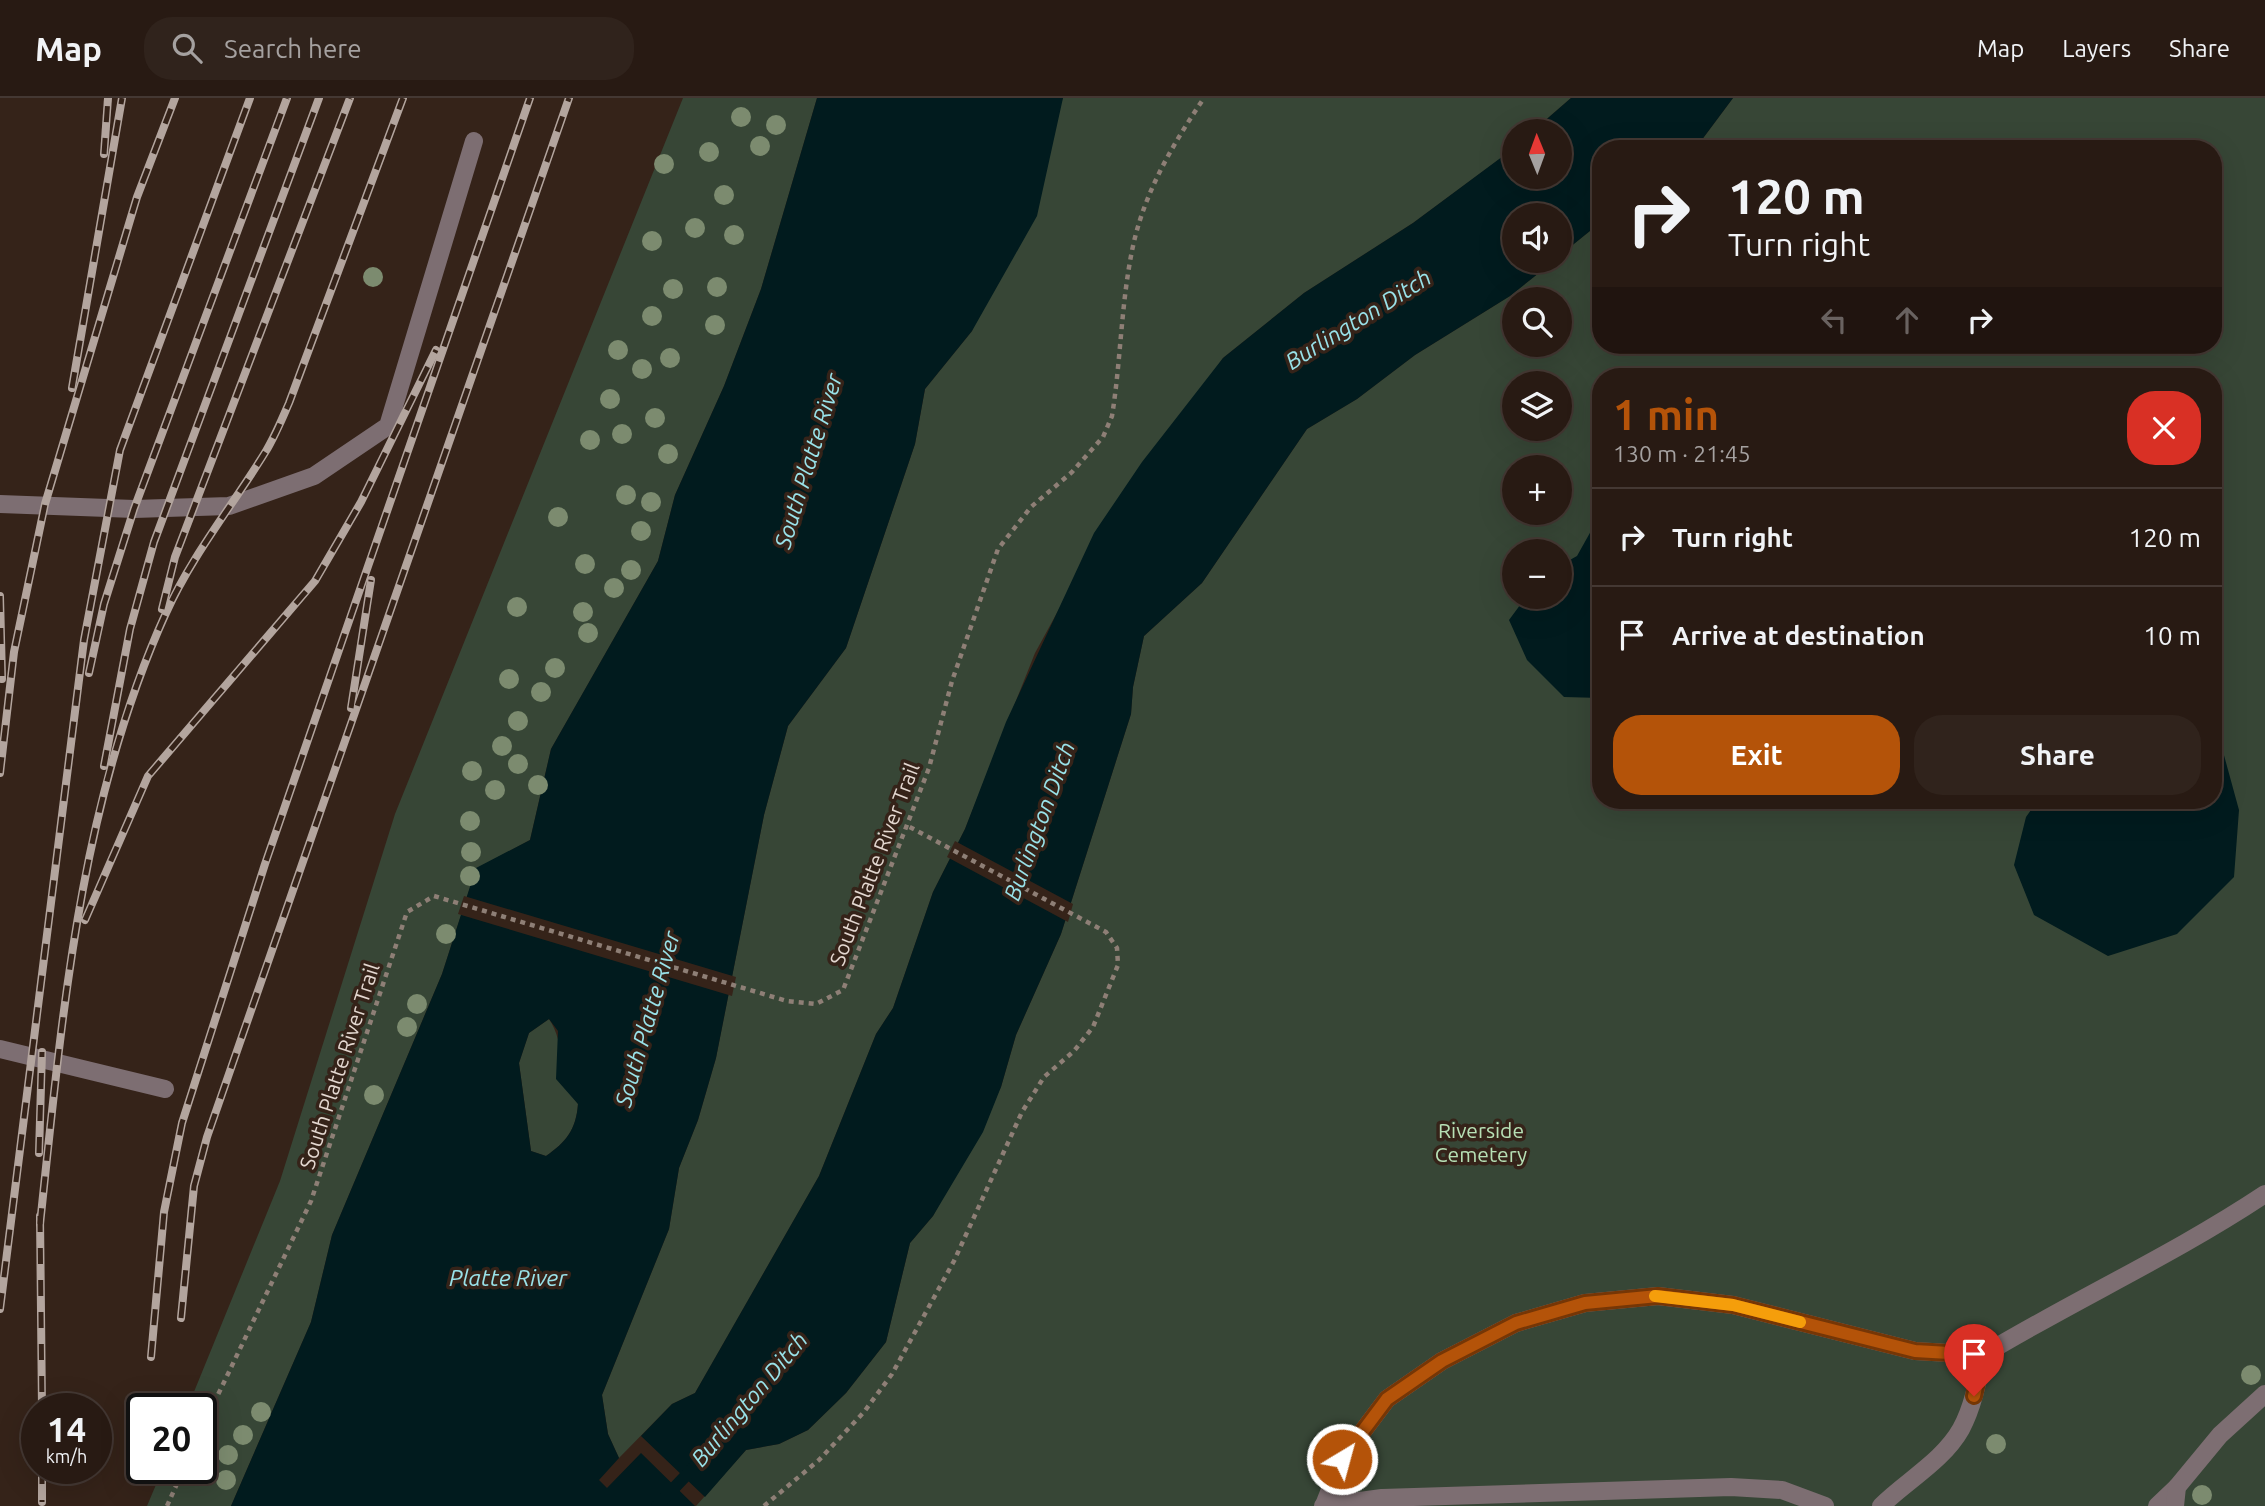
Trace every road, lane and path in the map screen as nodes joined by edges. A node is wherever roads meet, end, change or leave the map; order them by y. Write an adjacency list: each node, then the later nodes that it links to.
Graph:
1 (1204, 98): 4 (path, South Platte River Trail)
2 (474, 141): 3 (lane)
3 (0, 504)
4 (906, 825): 10 (path, South Platte River Trail); 14 (path)
5 (0, 1049): 6 (lane)
6 (165, 1089)
7 (2265, 1194): 8 (lane)
8 (1983, 1355): 15 (lane); 17 (lane)
9 (2265, 1394): 12 (lane)
10 (217, 1397)
11 (177, 1484): 13 (path)
12 (2177, 1487): 18 (lane); 19 (lane)
13 (167, 1506)
14 (764, 1506)
15 (1324, 1506): 16 (lane)
16 (1825, 1506)
17 (1881, 1506)
18 (2157, 1506)
19 (2175, 1506)

